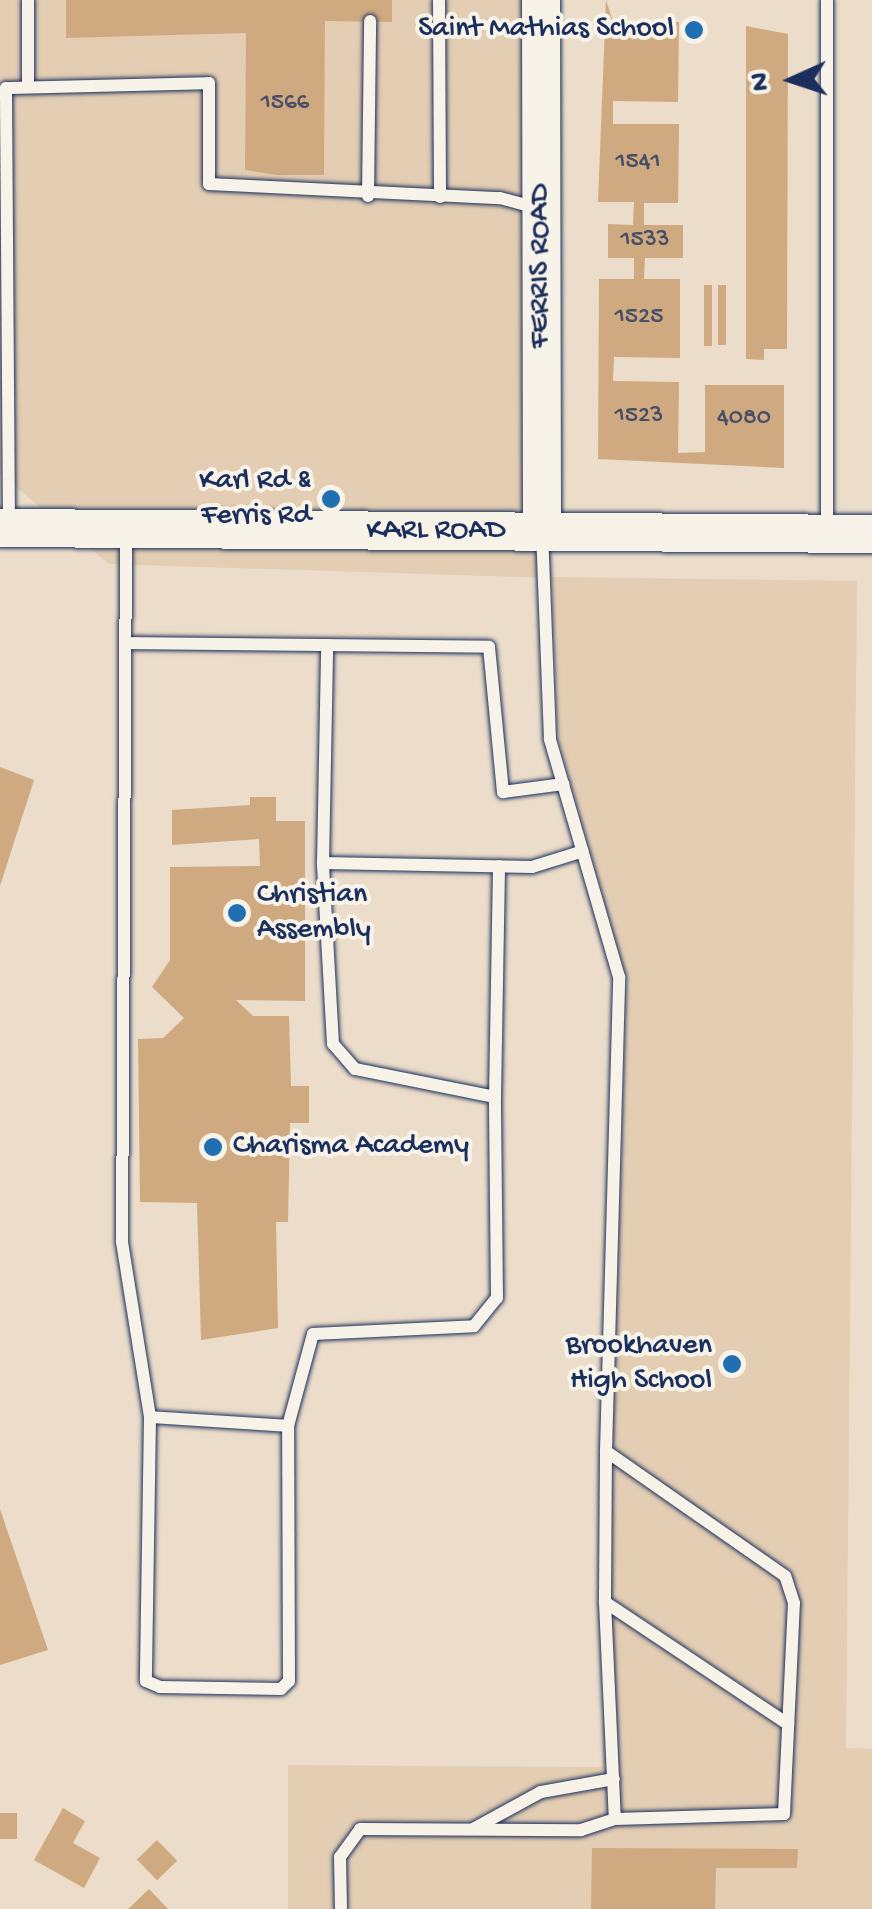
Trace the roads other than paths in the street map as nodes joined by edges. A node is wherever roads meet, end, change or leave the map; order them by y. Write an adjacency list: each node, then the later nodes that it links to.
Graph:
1 (28, 0): 6 (lane)
2 (439, 0): 8 (lane)
3 (541, 0): 9 (main road, FERRIS ROAD)
4 (827, 0): 13 (lane)
5 (370, 22): 7 (lane)
6 (28, 87): 7 (lane); 10 (lane)
7 (368, 196): 8 (lane)
8 (440, 197): 9 (lane)
9 (542, 209): 12 (main road, FERRIS ROAD)
10 (5, 528): 11 (main road, KARL ROAD)
11 (126, 530): 12 (main road, KARL ROAD); 15 (lane)
12 (542, 532): 13 (main road, KARL ROAD); 17 (lane)
13 (827, 533): 14 (main road, KARL ROAD)
14 (872, 534)
15 (127, 643): 16 (lane); 22 (lane)
16 (328, 645): 17 (lane); 19 (lane)
17 (564, 784): 18 (lane)
18 (583, 851): 20 (lane); 24 (lane)
19 (323, 863): 20 (lane); 21 (lane)
20 (499, 866): 21 (lane)
21 (495, 1097): 23 (lane)
22 (150, 1418): 23 (lane); 23 (lane)
23 (288, 1426)
24 (606, 1451): 25 (lane); 26 (lane)
25 (604, 1602): 26 (lane); 27 (lane)
26 (788, 1724): 28 (lane)
27 (614, 1778): 28 (lane); 29 (lane)
28 (615, 1818): 29 (lane)
29 (471, 1830): 30 (lane)
30 (340, 1909)

